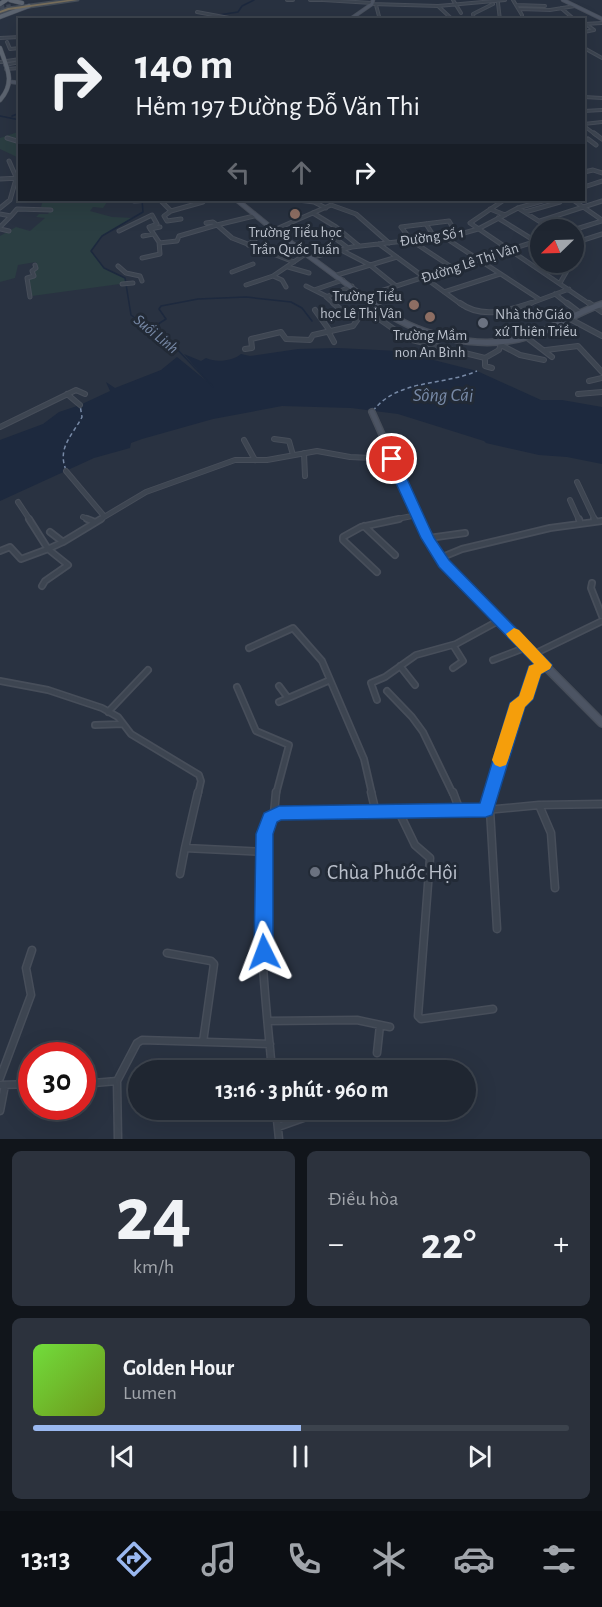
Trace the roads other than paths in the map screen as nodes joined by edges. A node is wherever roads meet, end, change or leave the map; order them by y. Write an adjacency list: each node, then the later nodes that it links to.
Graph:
1 (46, 0): 14 (highway)
2 (56, 0): 14 (highway)
3 (65, 0): 14 (highway)
4 (76, 0): 18 (highway)
5 (287, 0): 6 (street)
6 (293, 0)
7 (322, 0): 11 (street); 15 (street)
8 (453, 0): 16 (street)
9 (513, 0): 17 (street)
10 (562, 0): 21 (main road)
11 (309, 1)
12 (487, 1): 13 (street); 16 (street)
13 (501, 1): 33 (street); 34 (street)
14 (5, 3): 18 (highway); 24 (highway)
15 (374, 3): 19 (street); 30 (main road); 31 (street)
16 (456, 5): 19 (street); 26 (street)
17 (517, 5): 20 (street); 23 (street)
18 (29, 6): 28 (main road)
19 (438, 6): 32 (street)
20 (545, 6)
21 (575, 6): 22 (street); 36 (main road)
22 (560, 8): 23 (street); 35 (street)
23 (520, 9): 27 (street)
24 (0, 12)
25 (197, 12): 29 (street)
26 (461, 13)
27 (522, 15)
28 (0, 17)
29 (224, 18)
30 (352, 18)
31 (379, 18)
32 (451, 18)
33 (474, 18)
34 (500, 18)
35 (572, 18)
36 (602, 22): 37 (street)
37 (585, 25): 38 (street)
38 (585, 32)
39 (18, 37): 40 (street)
40 (0, 39)
41 (7, 42): 42 (street)
42 (18, 48)
43 (585, 49): 46 (street)
44 (0, 50): 47 (main road)
45 (18, 58): 47 (street)
46 (602, 58)
47 (4, 64): 48 (main road)
48 (12, 82): 49 (main road); 51 (main road)
49 (18, 83)
50 (585, 97): 52 (street)
51 (0, 100)
52 (602, 100)
53 (602, 110): 54 (street)
54 (585, 111)
55 (602, 122): 56 (street)
56 (585, 125)
57 (585, 126): 59 (street)
58 (7, 138): 61 (street)
59 (602, 139)
60 (588, 140): 62 (street)
61 (18, 141)
62 (596, 145)
63 (9, 161): 67 (street)
64 (585, 172): 65 (street)
65 (602, 173)
66 (0, 178): 67 (street)
67 (17, 178): 70 (street)
68 (602, 181): 69 (street)
69 (585, 187)
70 (17, 191): 82 (street)
71 (161, 201): 87 (street)
72 (202, 201): 80 (street); 87 (street)
73 (238, 201): 94 (main road)
74 (314, 201): 83 (street)
75 (502, 201): 85 (street)
76 (542, 201): 84 (street, Đường Số 1)
77 (575, 201): 81 (street)
78 (602, 201): 81 (street)
79 (560, 202): 88 (street)
80 (209, 207)
81 (584, 207): 100 (street); 102 (street)
82 (0, 208)
83 (326, 208): 89 (street); 126 (street)
84 (518, 208): 88 (street); 92 (street, Đường Số 1)
85 (490, 209): 92 (street); 110 (street)
86 (51, 210): 93 (street)
87 (171, 211): 95 (street)
88 (525, 212): 99 (street)
89 (313, 213): 111 (street); 130 (street)
90 (0, 214): 91 (street)
91 (6, 215): 93 (street); 97 (street)
92 (505, 215): 96 (street, Đường Số 1)
93 (11, 216): 108 (street)
94 (255, 216): 105 (street); 111 (main road)
95 (165, 218): 98 (street); 101 (street)
96 (498, 218): 110 (street, Đường Số 1); 121 (street)
97 (0, 219)
98 (181, 219)
99 (537, 219)
100 (546, 219)
101 (155, 220): 109 (street); 114 (street)
102 (602, 220): 106 (street)
103 (206, 223): 105 (street)
104 (426, 224): 117 (street); 122 (street); 124 (street)
105 (217, 225): 125 (street); 129 (street)
106 (584, 226)
107 (160, 227): 109 (street)
108 (0, 228): 113 (street)
109 (150, 229): 115 (street)
110 (478, 229): 117 (street, Đường Số 1); 133 (street)
111 (274, 230): 134 (main road)
112 (324, 230): 131 (street)
113 (9, 231)
114 (119, 231)
115 (153, 234): 118 (street); 125 (street)
116 (602, 234): 123 (street)
117 (457, 235): 120 (street, Đường Số 1)
118 (143, 236)
119 (259, 236): 129 (street)
120 (444, 237): 122 (street, Đường Số 1); 138 (street)
121 (530, 237)
122 (435, 238): 124 (street, Đường Số 1)
123 (584, 239)
124 (412, 241): 126 (street, Đường Số 1); 145 (street)
125 (159, 243): 137 (street)
126 (389, 243): 127 (street, Đường Số 1)
127 (379, 244): 130 (street, Đường Số 1); 136 (street)
128 (530, 244): 133 (street, Đường Lê Thị Vân)
129 (248, 245): 139 (street)
130 (359, 246): 131 (street, Đường Số 1)
131 (348, 248): 132 (street, Đường Số 1)
132 (340, 249): 135 (street, Đường Số 1); 142 (street)
133 (510, 250): 138 (street, Đường Lê Thị Vân); 156 (street)
134 (306, 253): 135 (main road); 139 (street)
135 (313, 257): 150 (main road)
136 (397, 257): 142 (street); 152 (street)
137 (142, 258)
138 (479, 260): 145 (street, Đường Lê Thị Vân); 149 (street)
139 (294, 262): 144 (street)
140 (253, 264): 146 (street)
141 (36, 265): 169 (street)
142 (370, 265): 150 (street); 161 (street)
143 (118, 266): 154 (street)
144 (288, 267): 147 (street); 151 (street)
145 (453, 268): 152 (street, Đường Lê Thị Vân)
146 (232, 272)
147 (309, 273)
148 (566, 273): 156 (street)
149 (500, 274): 165 (street); 170 (street)
150 (337, 275): 153 (main road)
151 (273, 276): 158 (street); 162 (street)
152 (425, 277): 161 (street, Đường Lê Thị Vân); 165 (street)
153 (344, 280): 160 (main road); 164 (street)
154 (142, 281)
155 (133, 283): 157 (street)
156 (560, 283): 163 (street)
157 (122, 284)
158 (246, 285)
159 (306, 286): 164 (street)
160 (352, 286): 167 (street); 168 (main road)
161 (396, 286): 168 (street, Đường Lê Thị Vân)
162 (286, 287)
163 (569, 289): 166 (street); 172 (street)
164 (314, 290): 167 (street)
165 (444, 291): 170 (street)
166 (555, 294): 170 (street); 176 (street)
167 (326, 296): 177 (street)
168 (365, 296): 173 (main road)
169 (30, 297)
170 (539, 299)
171 (602, 303): 172 (main road)
172 (594, 306): 175 (street); 176 (main road)
173 (377, 309): 177 (street); 183 (main road); 187 (street)
174 (315, 310): 179 (street)
175 (602, 312)
176 (580, 314): 178 (main road)
177 (360, 316): 179 (street)
178 (570, 319): 180 (street); 181 (main road)
179 (329, 331): 182 (street); 184 (street)
180 (602, 336)
181 (526, 337): 183 (main road); 185 (street)
182 (334, 342)
183 (501, 343): 187 (street); 188 (street)
184 (245, 349)
185 (546, 350): 186 (street); 190 (street)
186 (552, 357)
187 (485, 358): 189 (street)
188 (544, 360)
189 (492, 368)
190 (602, 372)
191 (602, 378): 192 (street)
192 (589, 381)
193 (602, 392): 196 (street)
194 (67, 394): 195 (street); 197 (street); 199 (street)
195 (85, 394)
196 (578, 394)
197 (80, 405)
198 (372, 412): 204 (main road)
199 (0, 428)
200 (274, 439): 203 (street)
201 (244, 440): 205 (street)
202 (304, 453): 203 (street); 204 (street); 207 (street)
203 (293, 455): 205 (street)
204 (392, 459): 211 (main road)
205 (255, 460): 212 (street)
206 (66, 471): 212 (street)
207 (306, 476)
208 (577, 482): 214 (street)
209 (570, 500): 217 (street)
210 (18, 502): 223 (street)
211 (417, 515): 218 (street); 221 (main road)
212 (104, 516): 216 (street)
213 (84, 517): 216 (street)
214 (595, 521): 215 (street); 217 (street)
215 (602, 521)
216 (95, 522): 222 (street)
217 (580, 522): 226 (street)
218 (364, 526): 225 (street); 227 (street)
219 (50, 532): 222 (street)
220 (465, 533): 221 (street)
221 (428, 538): 226 (main road)
222 (63, 542): 223 (street)
223 (48, 549): 224 (street); 229 (street)
224 (0, 552)
225 (395, 555)
226 (440, 558): 231 (main road)
227 (377, 572)
228 (592, 583): 230 (street)
229 (42, 585)
230 (602, 616)
231 (500, 620): 233 (street); 234 (main road)
232 (602, 621): 236 (street)
233 (453, 645): 239 (street); 240 (street)
234 (527, 647): 236 (main road); 237 (street)
235 (249, 648): 243 (street)
236 (534, 654): 238 (main road)
237 (493, 660)
238 (545, 665): 252 (main road); 258 (street)
239 (399, 666): 244 (street); 249 (street)
240 (453, 668)
241 (148, 669): 251 (street)
242 (0, 681): 251 (street)
243 (330, 681): 248 (street); 260 (street)
244 (416, 685)
245 (279, 686): 248 (street)
246 (237, 687): 261 (street)
247 (387, 691): 257 (street)
248 (288, 698): 250 (street)
249 (377, 700)
250 (279, 702)
251 (108, 712): 253 (street)
252 (602, 723)
253 (123, 724): 254 (street); 262 (street)
254 (95, 725)
255 (602, 804): 256 (street)
256 (539, 805): 258 (street); 265 (street)
257 (460, 810): 258 (street); 259 (street)
258 (488, 810): 266 (street)
259 (399, 812): 260 (street); 269 (street)
260 (376, 813): 261 (street)
261 (274, 814): 263 (street)
262 (185, 848): 263 (street); 264 (street)
263 (264, 852): 270 (street)
264 (180, 874)
265 (555, 888)
266 (497, 929)
267 (32, 950): 278 (street)
268 (167, 953): 273 (street)
269 (493, 1009)
270 (268, 1021): 271 (street); 274 (street)
271 (380, 1025): 272 (street); 275 (street)
272 (390, 1027)
273 (203, 1042): 274 (street); 277 (street)
274 (270, 1044): 276 (street)
275 (377, 1053)
276 (271, 1060)
277 (117, 1081): 279 (street); 285 (street)
278 (2, 1083): 280 (street); 281 (street)
279 (96, 1083)
280 (18, 1084)
281 (0, 1111)
282 (277, 1120): 284 (street)
283 (298, 1120): 284 (street)
284 (278, 1127): 286 (street)
285 (118, 1139)
286 (279, 1139)

